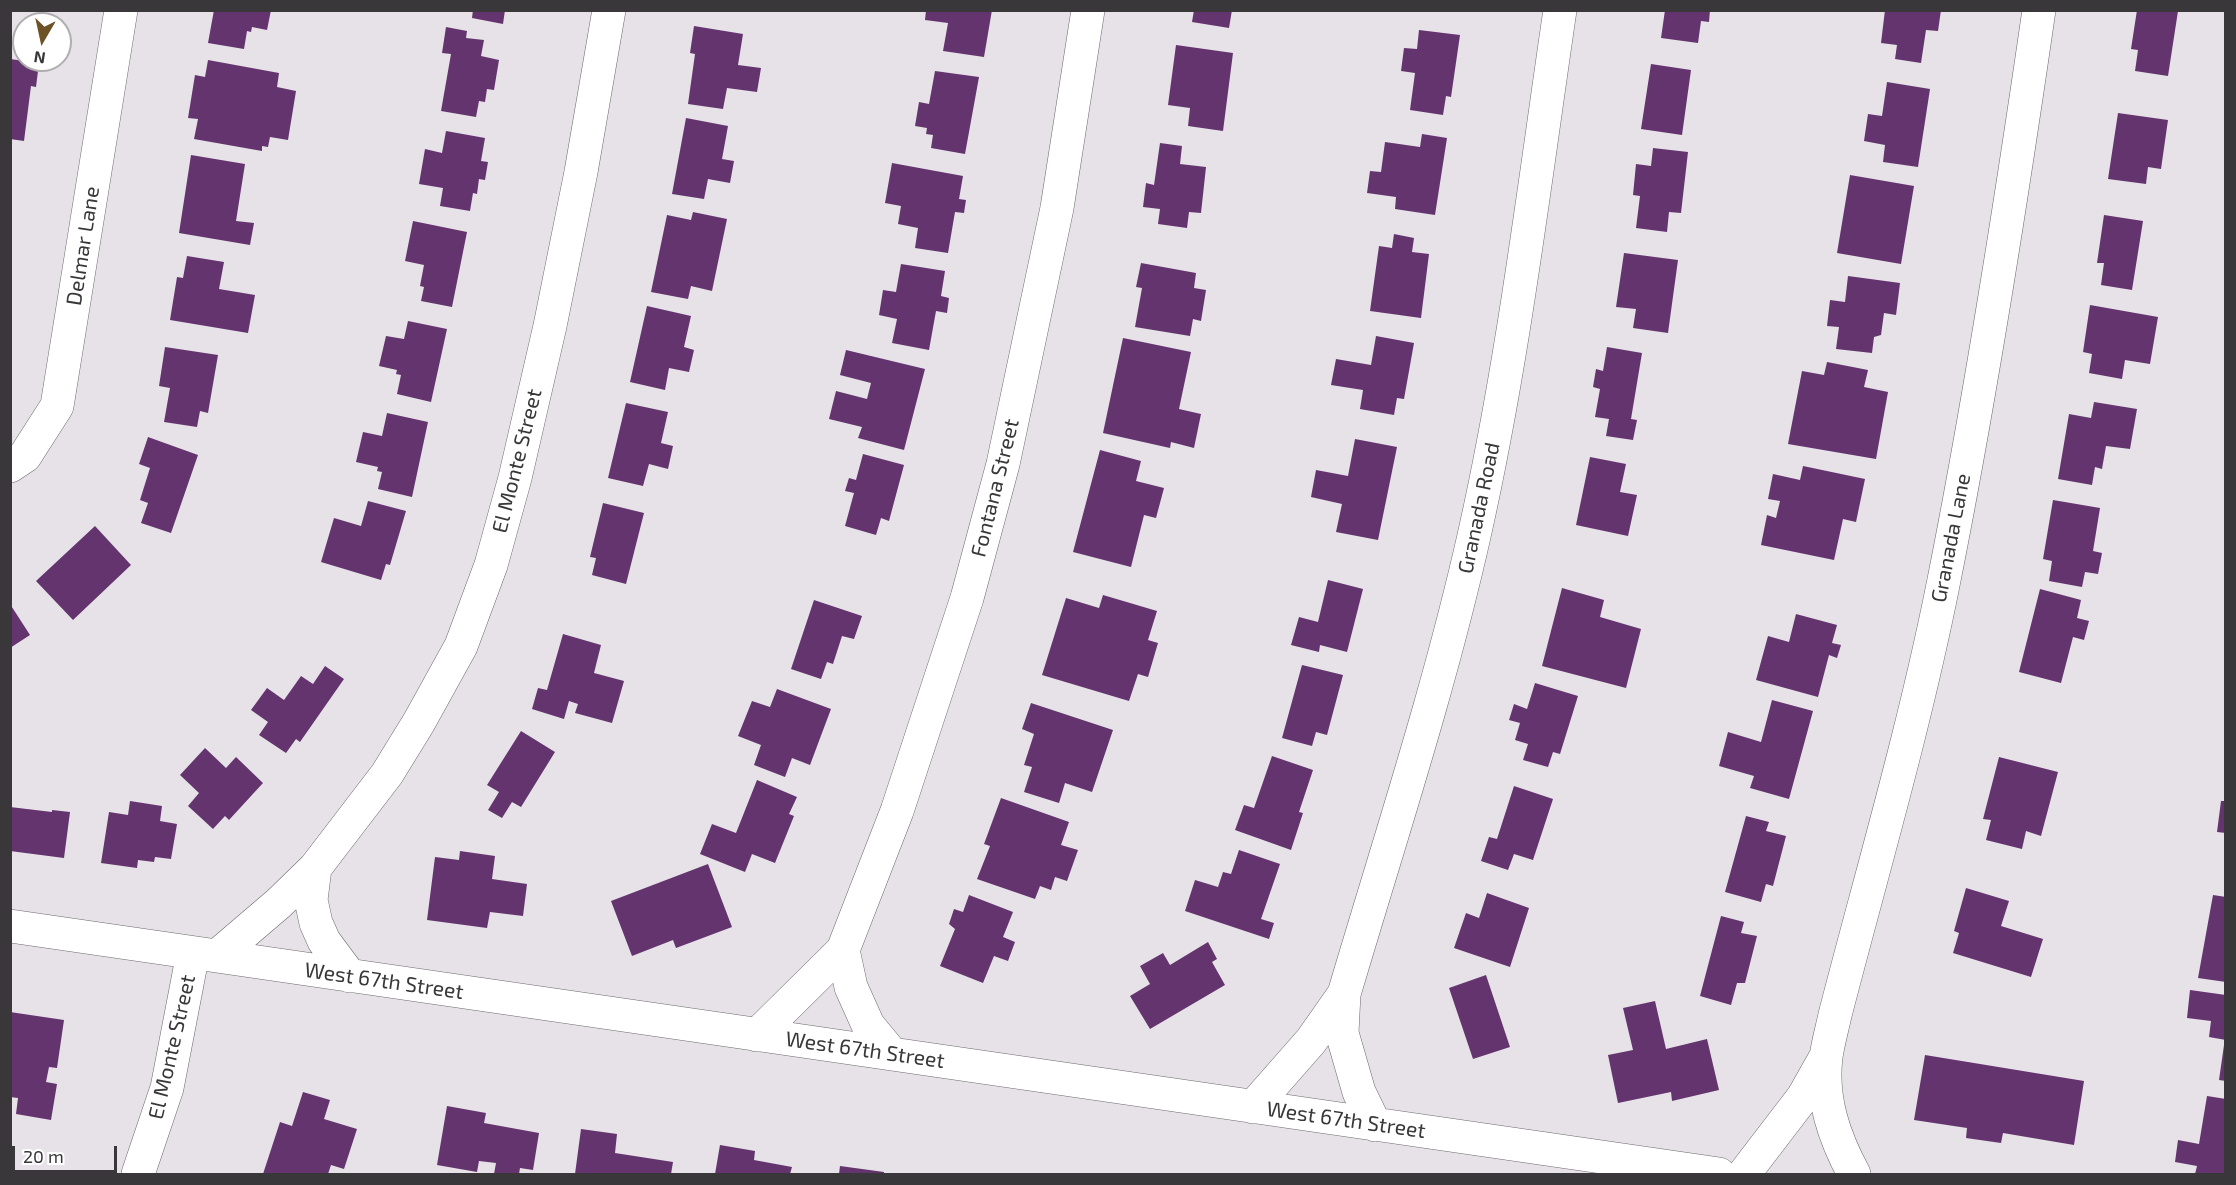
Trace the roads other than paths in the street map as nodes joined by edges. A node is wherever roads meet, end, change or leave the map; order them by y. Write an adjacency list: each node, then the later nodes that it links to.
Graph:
1 (121, 10): 6 (street, Delmar Lane)
2 (609, 10): 7 (street, El Monte Street)
3 (1088, 10): 9 (street, Fontana Street)
4 (1560, 10): 12 (street, Granada Road)
5 (2039, 10): 15 (street, Granada Lane)
6 (15, 458)
7 (315, 868): 10 (street, El Monte Street); 11 (street)
8 (10, 926): 10 (street, West 67th Street)
9 (843, 950): 13 (street, Fontana Street); 14 (street)
10 (205, 955): 11 (street, West 67th Street); 18 (street, El Monte Street)
11 (350, 976): 13 (street, West 67th Street)
12 (1344, 994): 16 (street, Granada Road); 17 (street, Granada Road)
13 (757, 1035): 14 (street, West 67th Street)
14 (892, 1054): 16 (street, West 67th Street)
15 (1826, 1058): 20 (street, Granada Lane); 21 (street, Granada Lane)
16 (1253, 1107): 17 (street, West 67th Street)
17 (1375, 1125): 19 (street, West 67th Street)
18 (138, 1174)
19 (1719, 1174)
20 (1744, 1174)
21 (1854, 1174)

